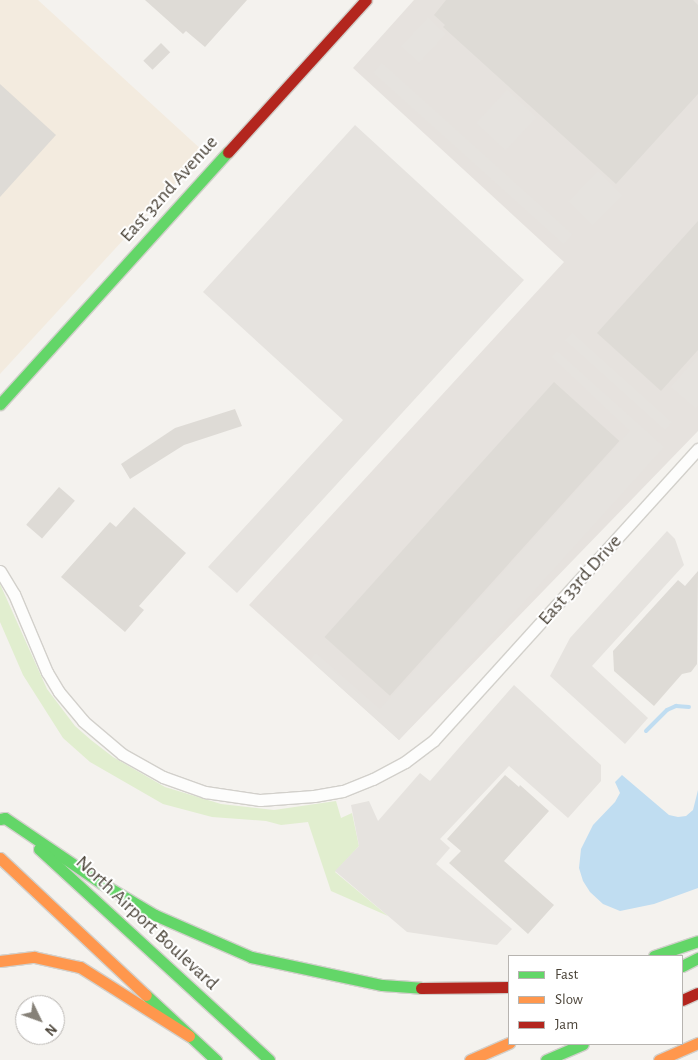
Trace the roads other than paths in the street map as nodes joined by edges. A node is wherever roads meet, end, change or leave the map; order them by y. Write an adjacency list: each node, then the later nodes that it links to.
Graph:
1 (366, 0): 2 (main road, East 32nd Avenue)
2 (0, 404)
3 (698, 449): 4 (street, East 33rd Drive)
4 (0, 571)
5 (2, 817): 12 (main road); 20 (main road, North Airport Boulevard)
6 (0, 858): 15 (main road)
7 (698, 941): 8 (main road)
8 (657, 955)
9 (698, 958): 11 (main road)
10 (0, 961): 15 (main road)
11 (683, 966)
12 (508, 987)
13 (698, 992): 14 (main road)
14 (683, 1000)
15 (189, 1036): 19 (main road)
16 (508, 1043): 21 (main road)
17 (698, 1043): 23 (main road)
18 (581, 1045): 22 (main road)
19 (216, 1060)
20 (269, 1060)
21 (470, 1060)
22 (546, 1060)
23 (659, 1060)

